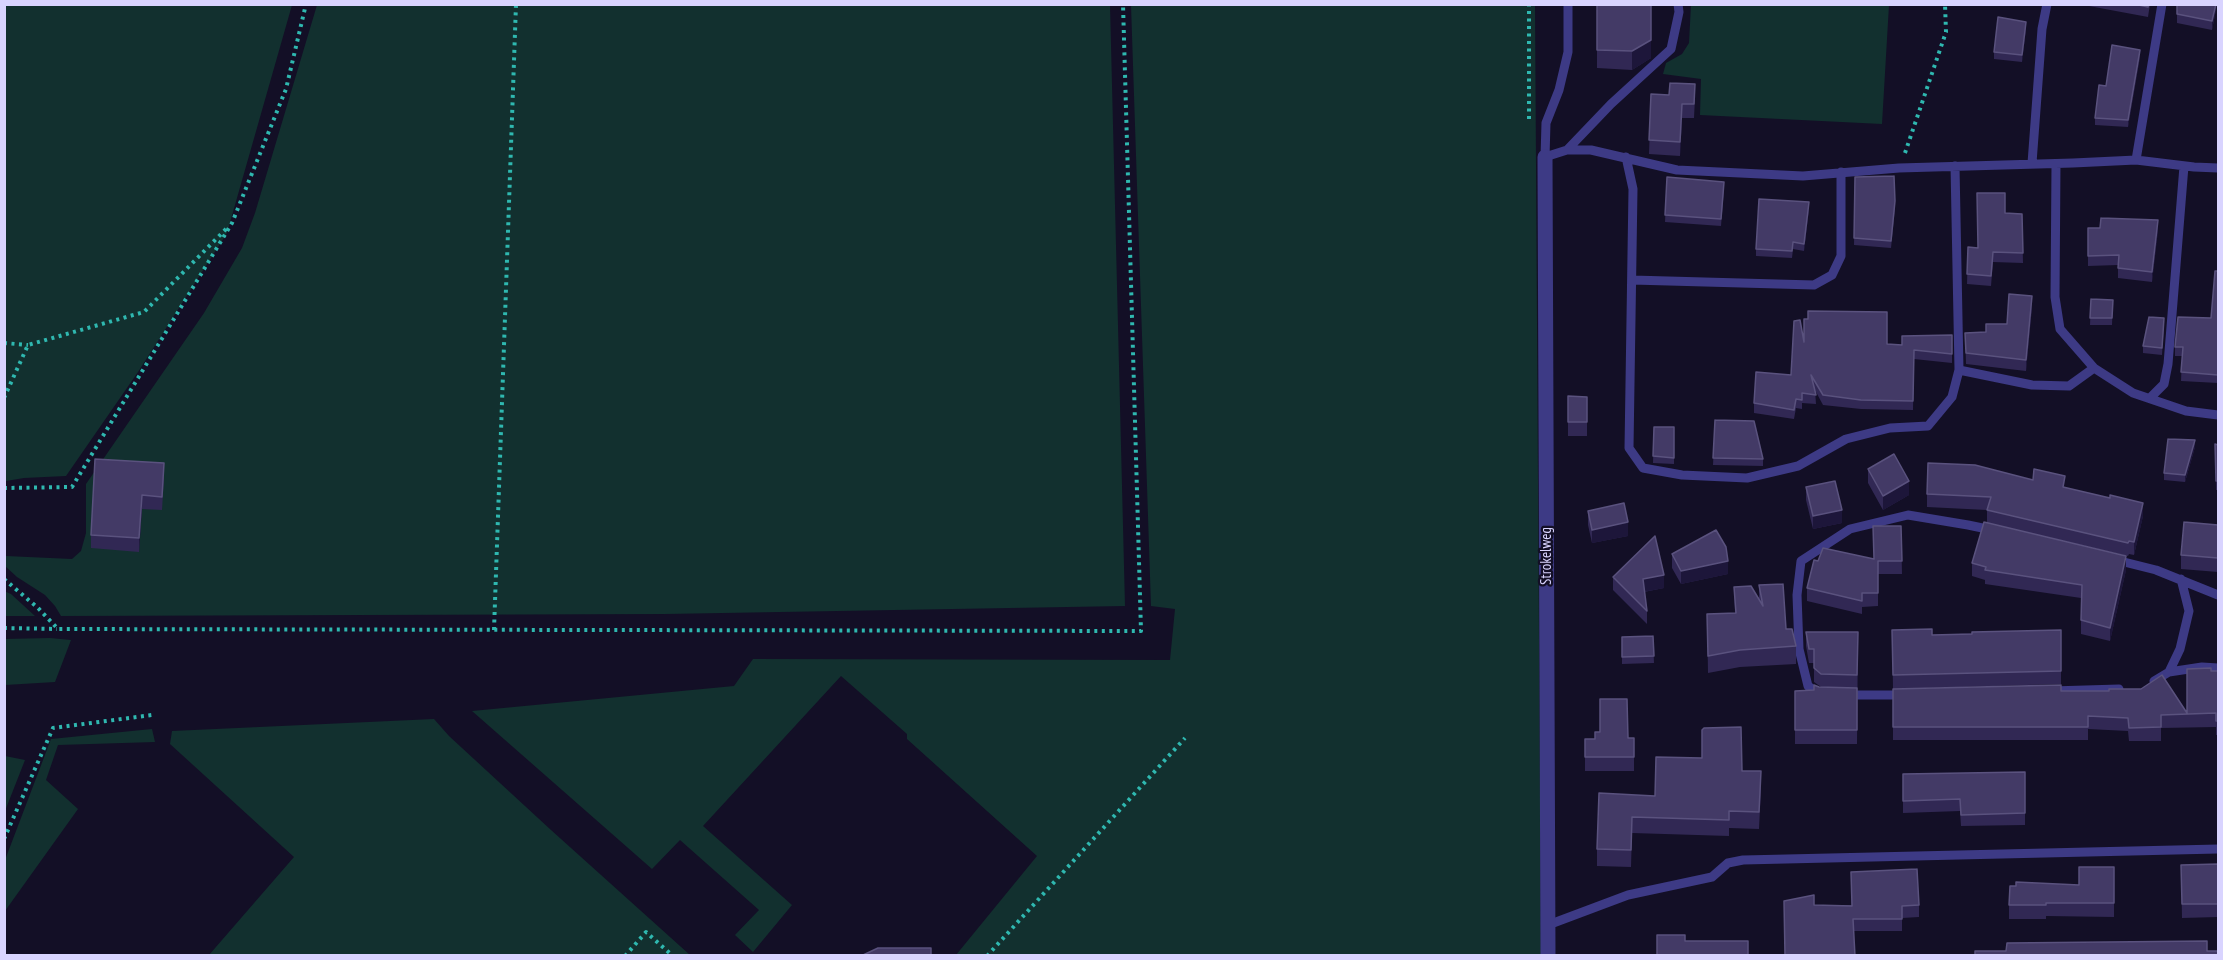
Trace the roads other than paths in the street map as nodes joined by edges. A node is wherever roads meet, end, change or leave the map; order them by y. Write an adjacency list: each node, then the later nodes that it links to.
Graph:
1 (1568, 4): 6 (lane)
2 (1678, 4): 5 (lane)
3 (2047, 4): 9 (lane)
4 (2162, 4): 8 (lane)
5 (1568, 150): 6 (lane); 7 (lane)
6 (1545, 156): 31 (street, Strokelweg)
7 (1626, 157): 14 (lane); 15 (lane)
8 (2136, 160): 10 (lane); 12 (lane)
9 (2032, 164): 10 (lane); 11 (lane)
10 (2056, 164): 16 (lane)
11 (1955, 166): 14 (lane); 17 (lane)
12 (2184, 166): 13 (lane); 18 (lane)
13 (2218, 168)
14 (1841, 172): 15 (lane)
15 (1632, 280): 17 (lane)
16 (2094, 368): 17 (lane); 18 (lane)
17 (1959, 370)
18 (2150, 398): 19 (lane)
19 (2218, 415)
20 (1999, 532): 29 (lane)
21 (2110, 559): 22 (lane)
22 (2181, 579): 23 (lane); 25 (lane)
23 (2218, 595)
24 (2218, 668): 25 (lane)
25 (2169, 672): 27 (lane)
26 (2130, 689): 28 (lane)
27 (2142, 689)
28 (2036, 692)
29 (1918, 695)
30 (2218, 849): 31 (lane)
31 (1548, 925): 32 (street, Strokelweg)
32 (1548, 956)

